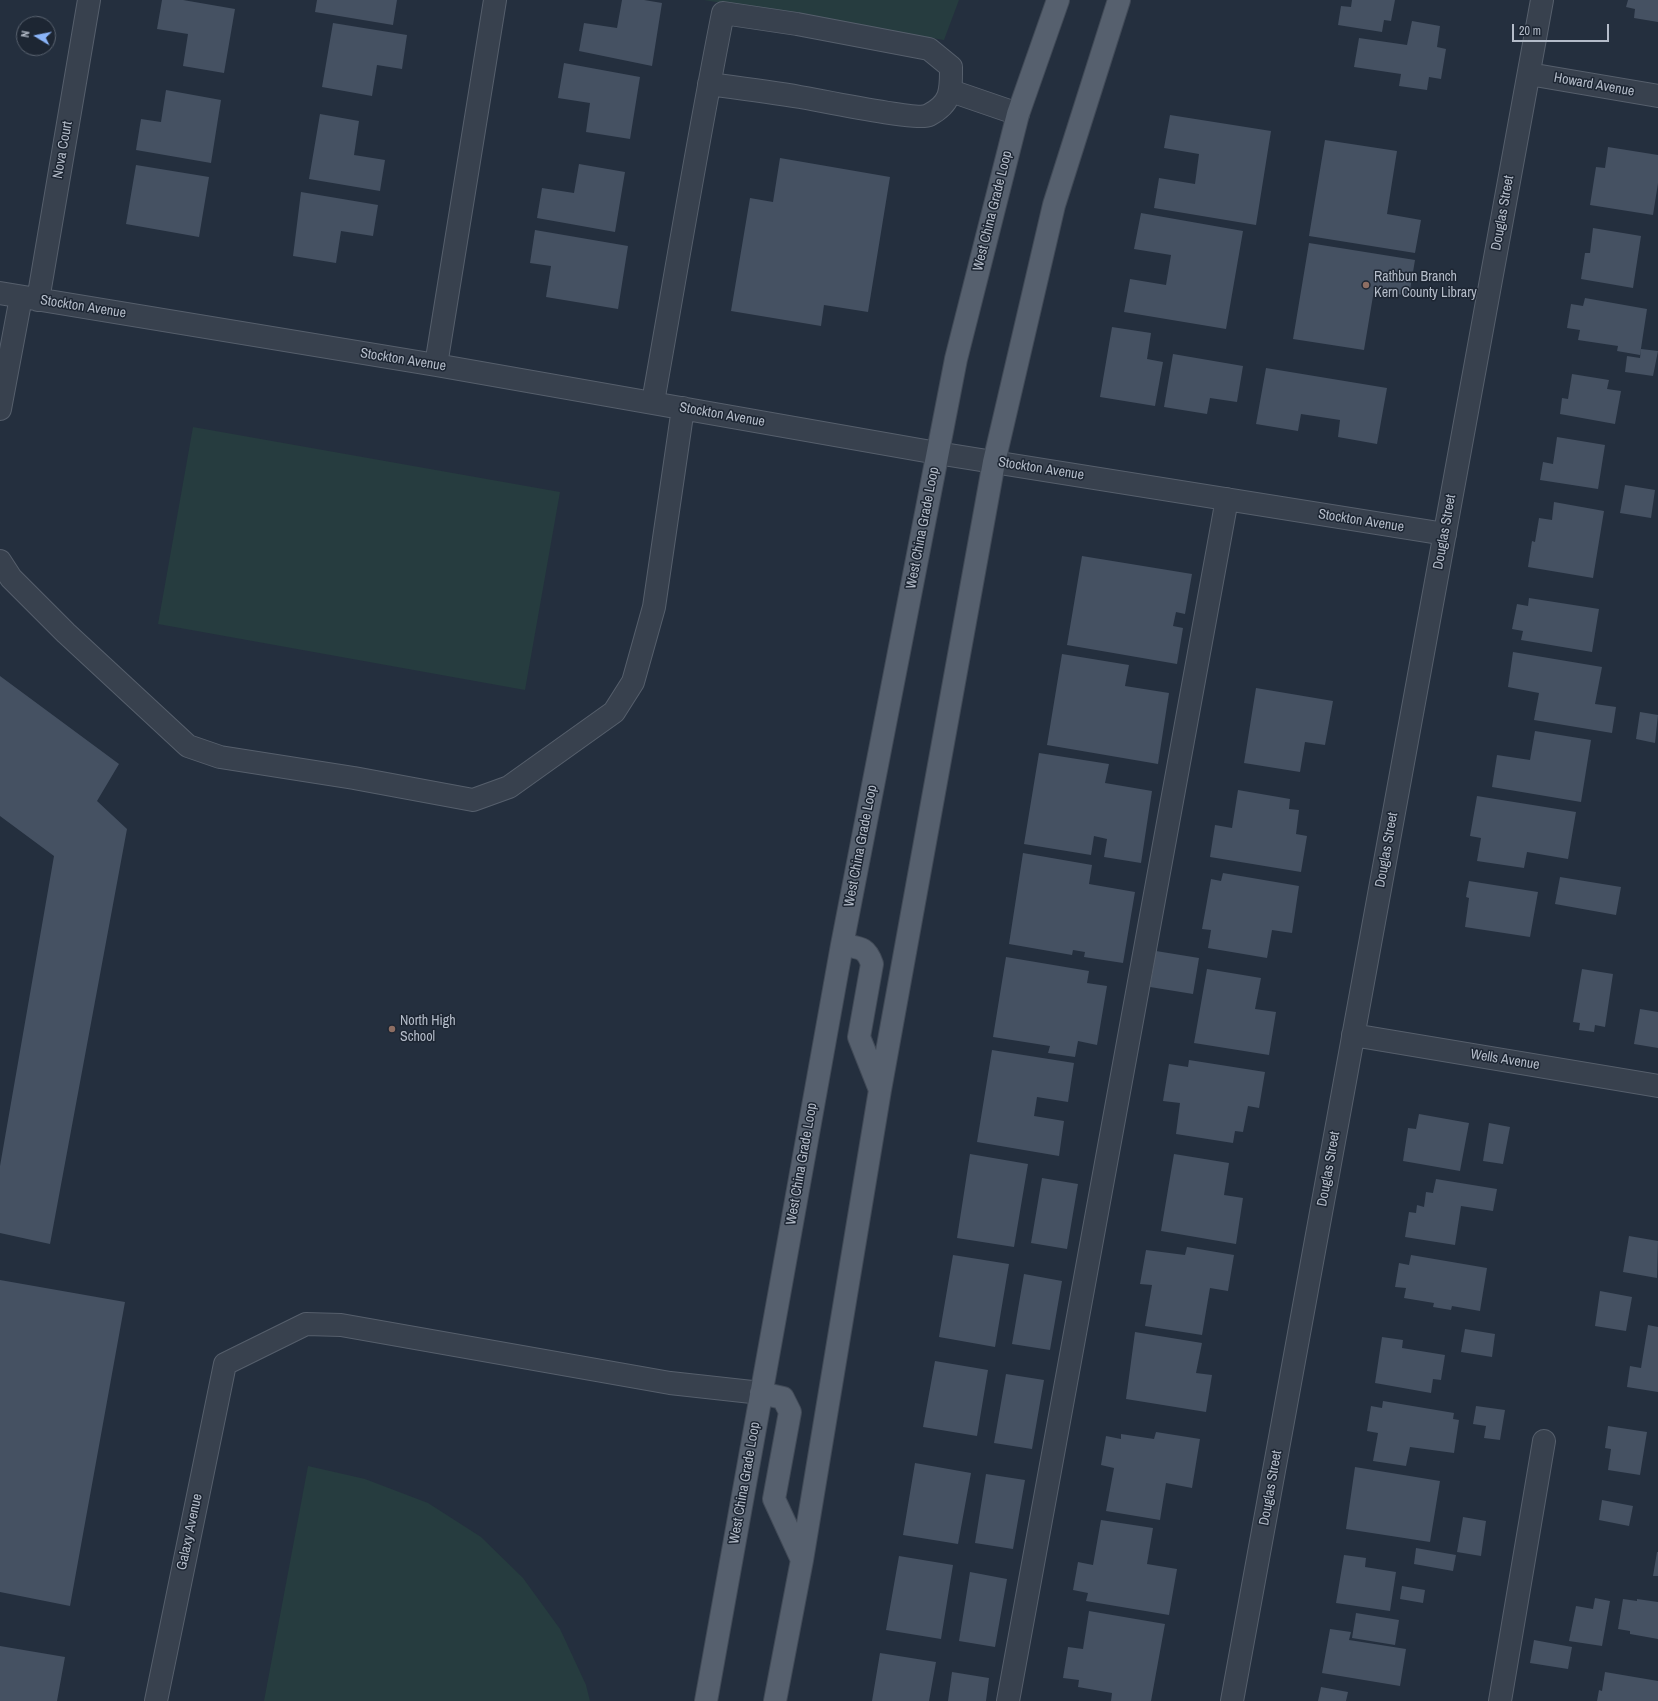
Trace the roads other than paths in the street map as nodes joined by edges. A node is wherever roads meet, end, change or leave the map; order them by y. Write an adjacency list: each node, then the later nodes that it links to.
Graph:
1 (89, 0): 11 (street, Nova Court)
2 (495, 0): 12 (street)
3 (1058, 0): 10 (main road, West China Grade Loop)
4 (1119, 0): 17 (main road)
5 (1542, 0): 6 (street, Douglas Street)
6 (1529, 74): 9 (street, Howard Avenue); 19 (street, Douglas Street)
7 (709, 84): 8 (street); 8 (street); 13 (street)
8 (952, 91): 10 (street)
9 (1658, 96)
10 (1018, 114): 16 (main road, West China Grade Loop)
11 (20, 297): 12 (street, Stockton Avenue); 15 (street, Nova Court)
12 (436, 365): 13 (street, Stockton Avenue)
13 (654, 402): 14 (street, Stockton Avenue)
14 (683, 408): 16 (street, Stockton Avenue); 20 (street)
15 (0, 409)
16 (937, 452): 17 (street, Stockton Avenue); 21 (main road, West China Grade Loop)
17 (994, 462): 18 (street, Stockton Avenue); 24 (main road)
18 (1227, 499): 19 (street, Stockton Avenue); 31 (street)
19 (1444, 534): 22 (street, Douglas Street)
20 (0, 561)
21 (842, 945): 24 (main road); 25 (main road, West China Grade Loop)
22 (1353, 1035): 23 (street, Wells Avenue); 32 (street, Douglas Street)
23 (1658, 1086)
24 (880, 1090): 27 (main road)
25 (761, 1393): 27 (main road); 28 (street, Galaxy Avenue); 29 (main road, West China Grade Loop)
26 (1544, 1441): 33 (street)
27 (802, 1560): 30 (main road)
28 (156, 1701)
29 (706, 1701)
30 (775, 1701)
31 (1008, 1701)
32 (1232, 1701)
33 (1500, 1701)

